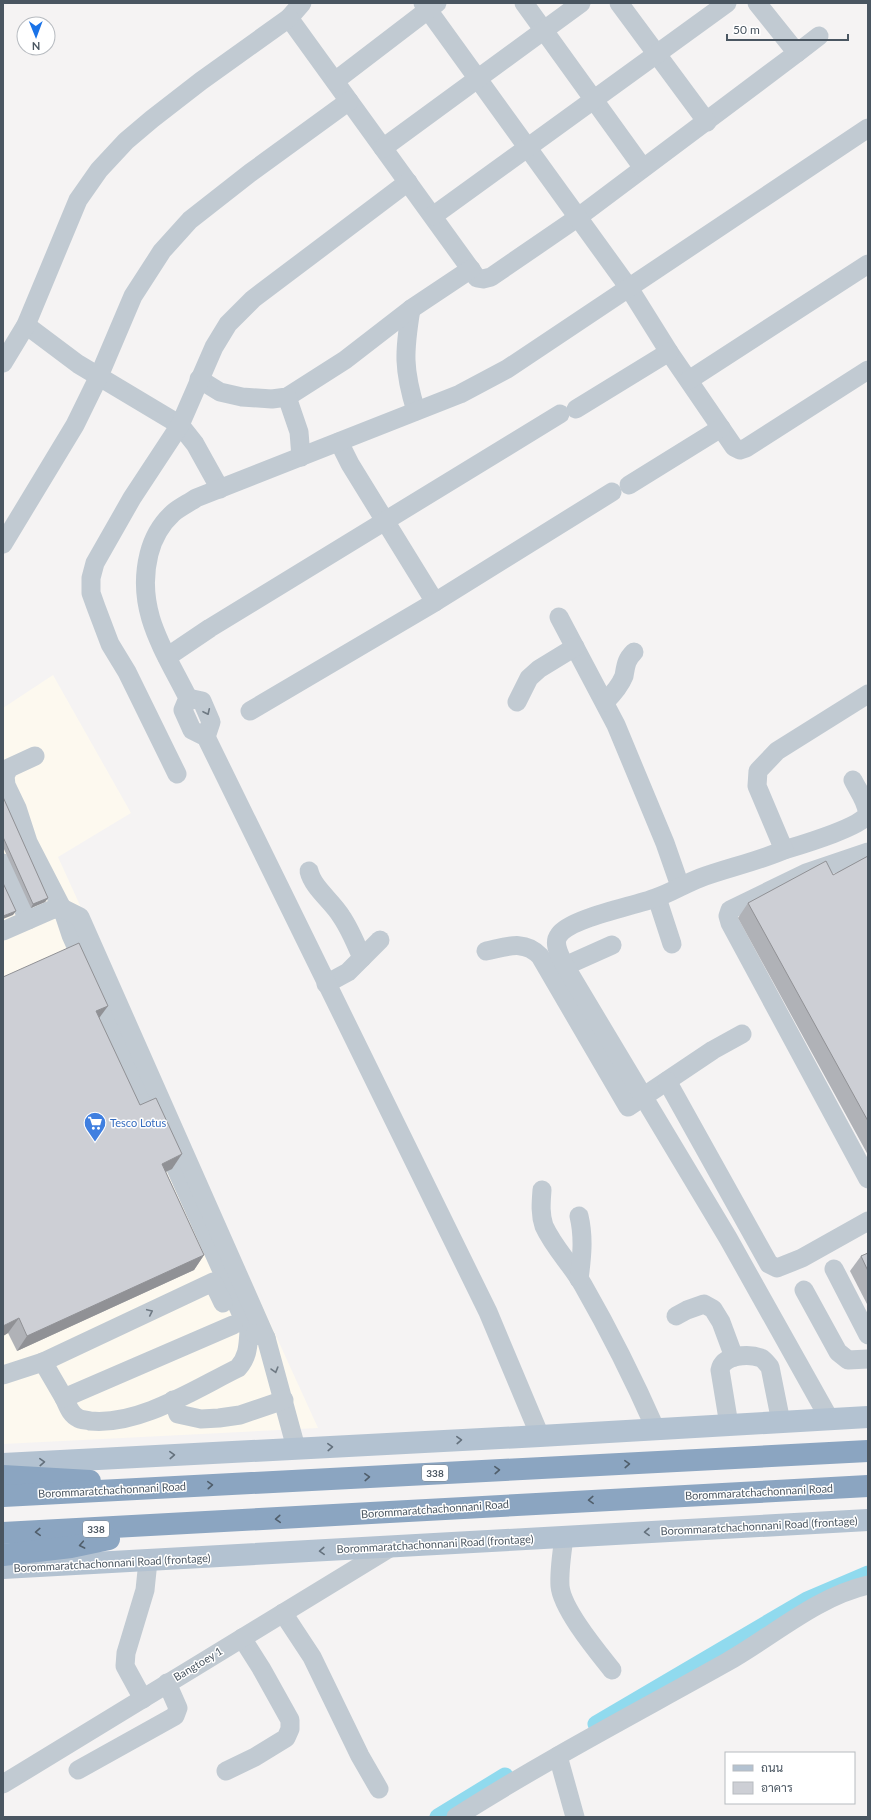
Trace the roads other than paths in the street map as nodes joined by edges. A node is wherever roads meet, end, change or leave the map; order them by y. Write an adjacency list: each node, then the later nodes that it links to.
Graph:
1 (302, 3): 8 (street)
2 (524, 3): 9 (street)
3 (581, 3): 9 (street)
4 (619, 3): 12 (street)
5 (727, 3): 12 (street)
6 (757, 3): 11 (street)
7 (429, 5): 13 (street); 14 (street)
8 (289, 18): 14 (street); 29 (street)
9 (543, 30): 13 (street); 15 (street)
10 (819, 36): 11 (street)
11 (797, 52): 17 (street)
12 (656, 55): 15 (street); 17 (street)
13 (477, 78): 19 (street); 20 (street)
14 (334, 81): 16 (street)
15 (593, 100): 20 (street); 21 (street)
16 (349, 101): 19 (street); 33 (street)
17 (707, 122): 21 (street)
18 (868, 128): 27 (street)
19 (383, 148): 22 (street)
20 (528, 148): 23 (street); 24 (street)
21 (643, 168): 24 (street)
22 (408, 182): 23 (street); 34 (street)
23 (433, 216): 26 (street)
24 (577, 218): 26 (street); 27 (street)
25 (868, 264): 35 (street)
26 (471, 269): 28 (street)
27 (629, 288): 30 (street); 37 (street)
28 (410, 309): 36 (street); 37 (street)
29 (26, 325): 31 (street); 33 (street)
30 (669, 352): 35 (street); 43 (street)
31 (3, 363)
32 (868, 370): 39 (street)
33 (99, 376): 38 (street); 44 (street)
34 (199, 379): 36 (street); 38 (street)
35 (689, 380): 39 (street)
36 (287, 397): 41 (street)
37 (416, 411): 40 (street)
38 (180, 425): 42 (street); 55 (street)
39 (721, 428): 45 (street)
40 (339, 442): 41 (street); 43 (street)
41 (301, 457): 42 (street)
42 (220, 489): 49 (street)
43 (384, 521): 45 (street); 49 (street)
44 (3, 544)
45 (435, 602): 53 (street)
46 (559, 618): 47 (street)
47 (575, 647): 51 (street); 52 (street)
48 (634, 652): 52 (street)
49 (167, 657): 72 (street)
50 (868, 694): 57 (street)
51 (517, 702)
52 (604, 702): 61 (street)
53 (250, 711)
54 (35, 756): 63 (street)
55 (177, 774)
56 (853, 780): 57 (street)
57 (784, 850): 61 (street)
58 (868, 852): 77 (street)
59 (3, 863): 64 (street)
60 (309, 871): 70 (street)
61 (680, 886): 62 (street)
62 (656, 898): 67 (street); 71 (street)
63 (62, 908): 64 (street); 88 (street); 90 (street)
64 (28, 920): 65 (street)
65 (3, 932)
66 (380, 940): 70 (street)
67 (672, 944)
68 (612, 945): 71 (street)
69 (486, 951): 75 (street)
70 (362, 958): 72 (street)
71 (565, 966): 75 (street)
72 (326, 984): 103 (street)
73 (742, 1034): 74 (street)
74 (667, 1080): 75 (street); 81 (street)
75 (644, 1095): 82 (street)
76 (163, 1180): 85 (street)
77 (868, 1180)
78 (542, 1190): 84 (street)
79 (579, 1216): 84 (street)
80 (868, 1221): 81 (street)
81 (749, 1227): 82 (street)
82 (728, 1238): 99 (street)
83 (834, 1268): 89 (street)
84 (579, 1279): 102 (street)
85 (213, 1282): 88 (street); 93 (street, one-way to 85)
86 (804, 1290): 92 (street)
87 (676, 1316): 91 (street)
88 (241, 1328): 90 (street); 95 (street); 96 (street)
89 (868, 1335)
90 (266, 1338): 97 (street, one-way to 97)
91 (734, 1357): 100 (street); 101 (street)
92 (868, 1359)
93 (43, 1362): 94 (street); 95 (street)
94 (3, 1376)
95 (64, 1398): 96 (street)
96 (173, 1400): 97 (street)
97 (284, 1400): 104 (street)
98 (863, 1414): 99 (main road)
99 (830, 1420): 100 (main road)
100 (781, 1422): 101 (main road)
101 (729, 1425): 102 (main road)
102 (656, 1430): 103 (main road)
103 (540, 1436): 104 (main road, one-way to 103)
104 (296, 1448): 106 (main road, one-way to 104)
105 (868, 1451): 109 (highway, Borommaratchachonnani Road / 338, one-way to 105)
106 (3, 1464)
107 (3, 1476): 109 (highway)
108 (868, 1486): 112 (highway, Borommaratchachonnani Road / 338, one-way to 112)
109 (161, 1488): 110 (highway, Borommaratchachonnani Road / 338)
110 (3, 1496)
111 (868, 1520): 114 (main road, Borommaratchachonnani Road (frontage), one-way to 114)
112 (189, 1524): 113 (highway, Borommaratchachonnani Road / 338, one-way to 113); 116 (highway, one-way to 116)
113 (3, 1534)
114 (564, 1537): 115 (main road, Borommaratchachonnani Road (frontage)); 122 (street)
115 (394, 1546): 117 (main road, Borommaratchachonnani Road (frontage), one-way to 117); 120 (street, Bangtoey 1)
116 (3, 1555)
117 (148, 1561): 118 (main road, Borommaratchachonnani Road (frontage)); 124 (street)
118 (3, 1568)
119 (868, 1585): 125 (street)
120 (283, 1613): 121 (street, Bangtoey 1); 129 (street)
121 (242, 1638): 123 (street, Bangtoey 1); 127 (street)
122 (612, 1670)
123 (167, 1683): 124 (street, Bangtoey 1); 126 (street)
124 (143, 1698): 128 (street, Bangtoey 1)
125 (558, 1756): 130 (street); 131 (street)
126 (78, 1770)
127 (226, 1771)
128 (3, 1784)
129 (379, 1789)
130 (456, 1817)
131 (575, 1817)

